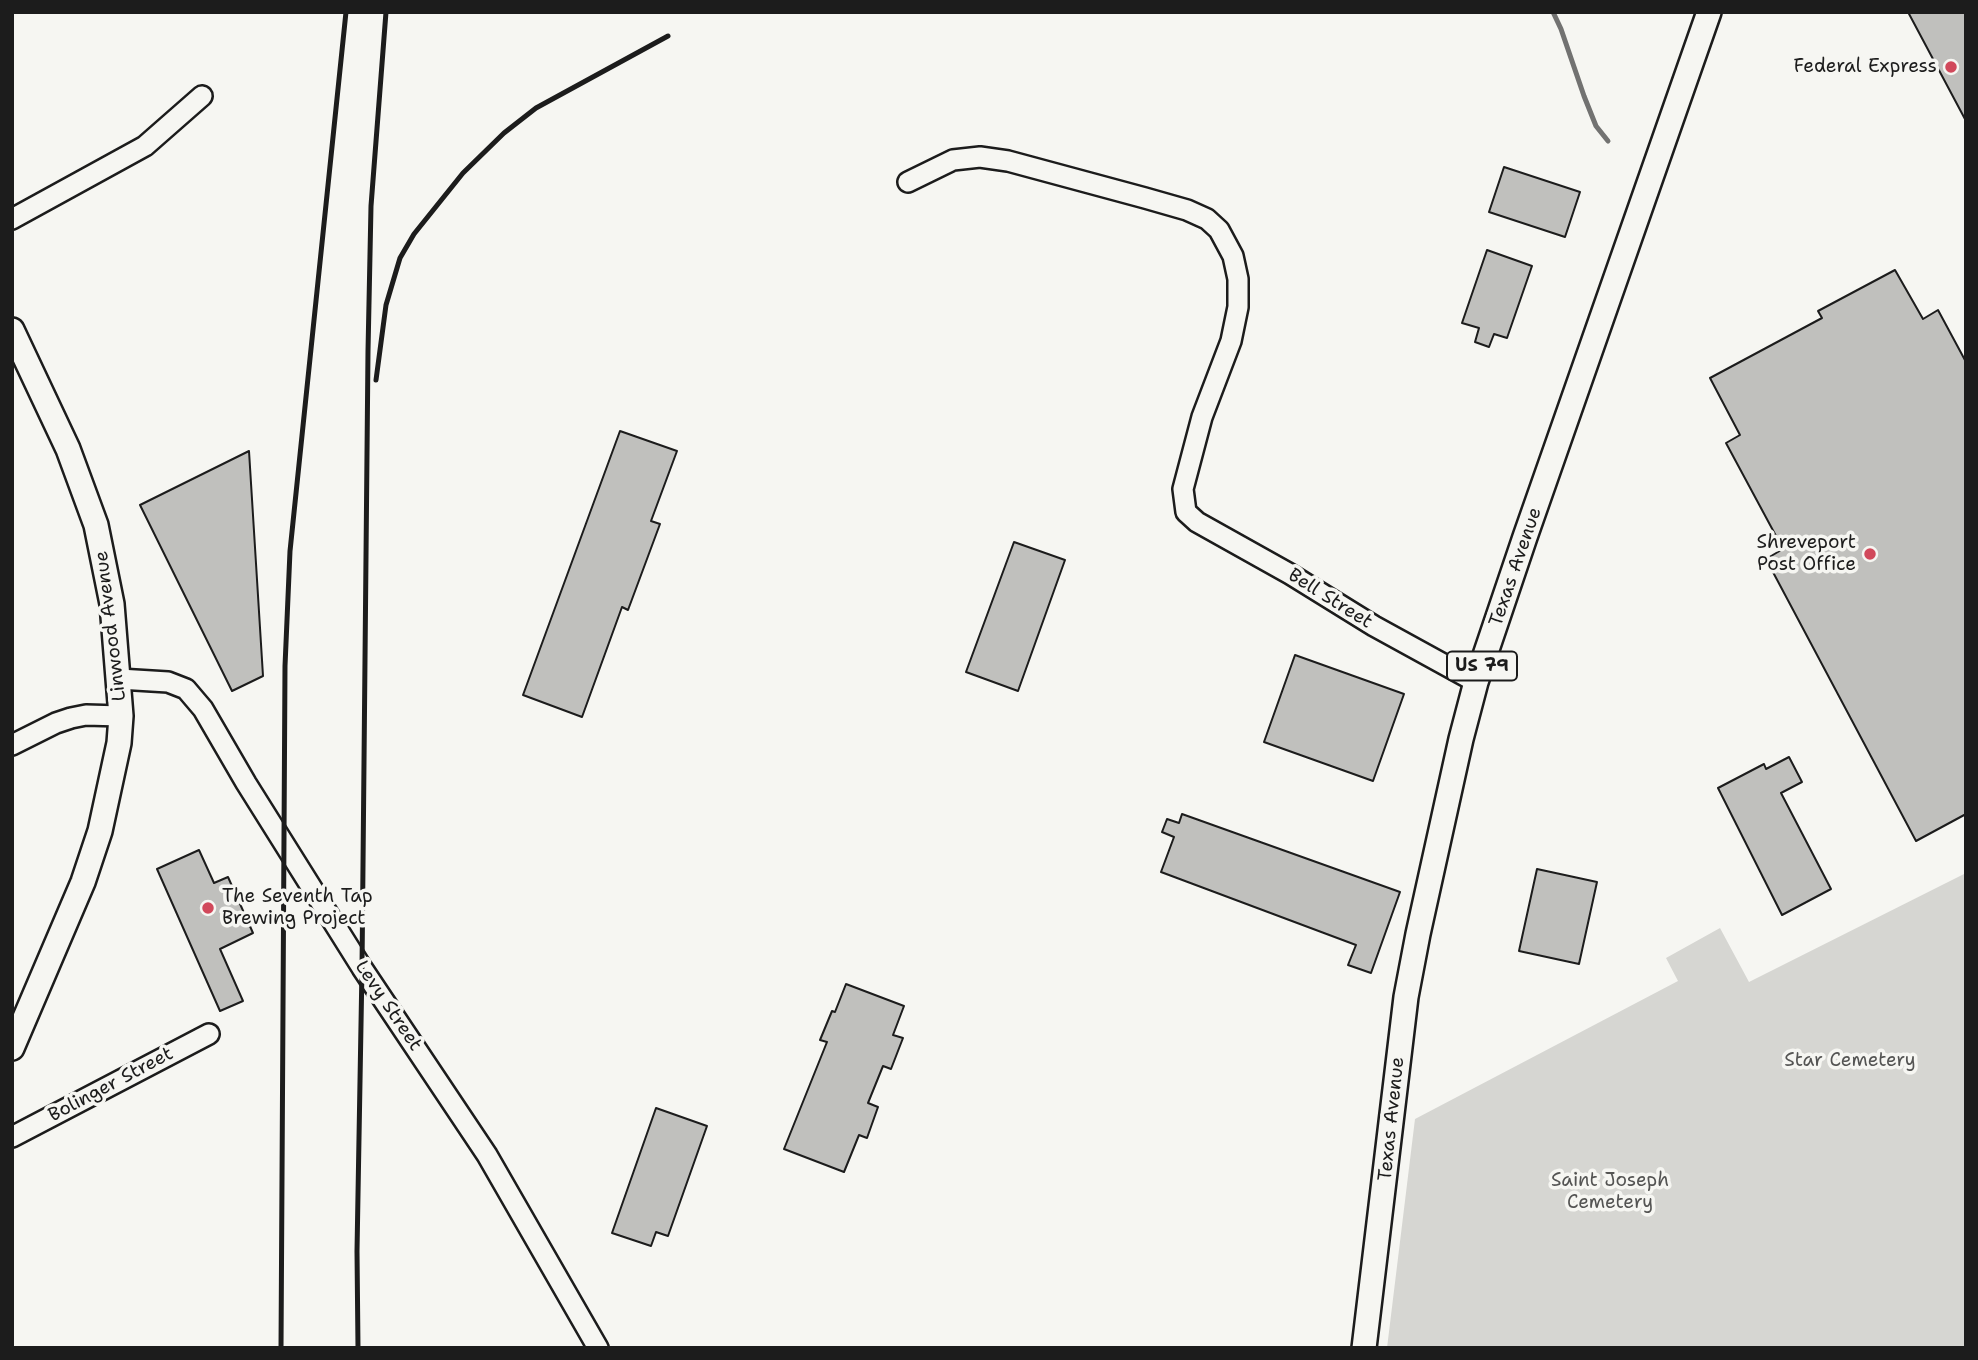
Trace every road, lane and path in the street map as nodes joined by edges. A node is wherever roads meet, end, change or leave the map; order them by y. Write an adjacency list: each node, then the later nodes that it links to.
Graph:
1 (1709, 12): 7 (main road, Texas Avenue / US 79)
2 (202, 96): 4 (street)
3 (908, 182): 7 (street, Bell Street)
4 (12, 219)
5 (12, 330): 6 (main road, Linwood Avenue)
6 (119, 679): 8 (main road, Linwood Avenue); 13 (street, Levy Street)
7 (1476, 682): 14 (main road, Texas Avenue / US 79)
8 (121, 716): 9 (street); 11 (main road, Linwood Avenue)
9 (12, 745)
10 (209, 1034): 12 (street, Bolinger Street)
11 (12, 1048)
12 (12, 1137)
13 (598, 1348)
14 (1364, 1348)

